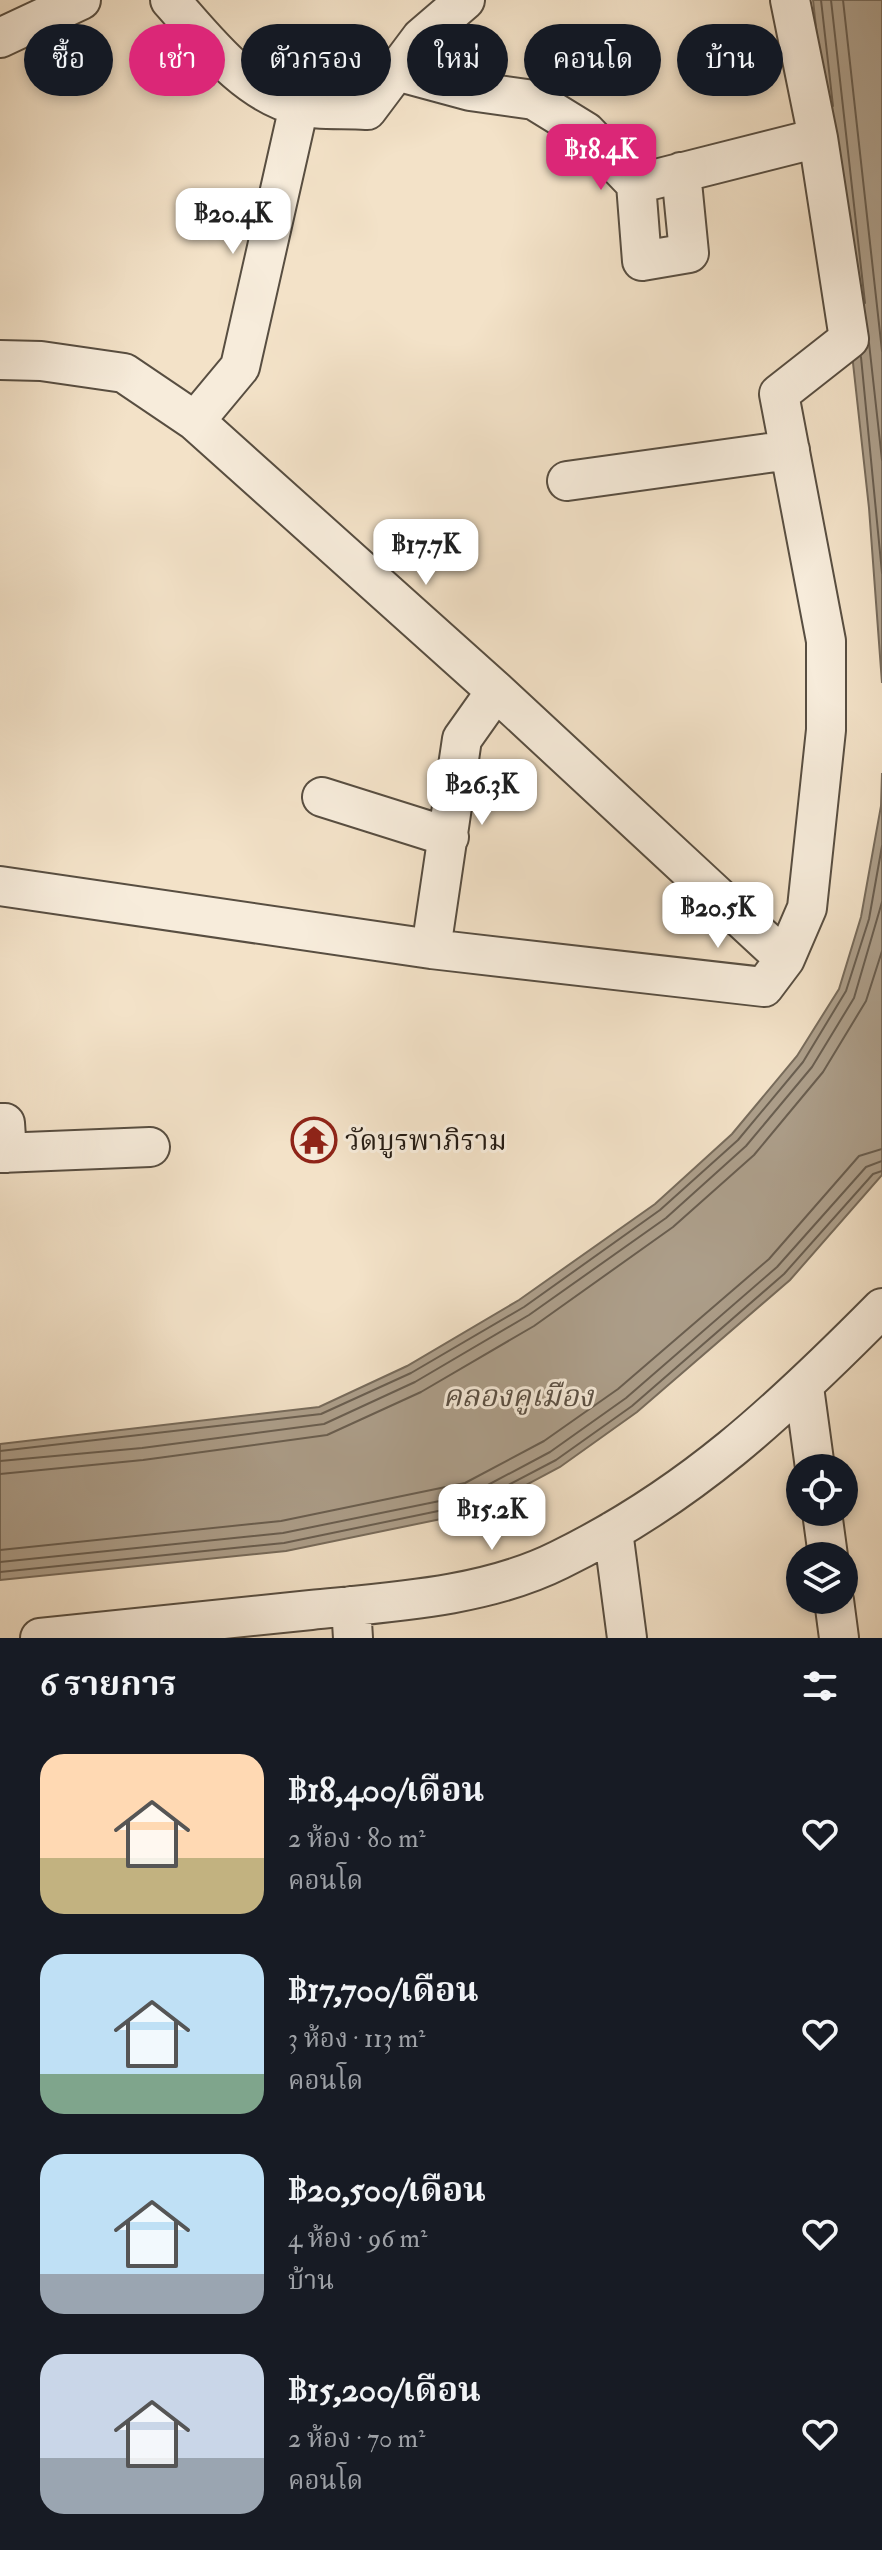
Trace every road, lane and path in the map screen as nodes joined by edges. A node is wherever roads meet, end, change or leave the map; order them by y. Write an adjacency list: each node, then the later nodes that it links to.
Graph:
1 (81, 0): 5 (street)
2 (170, 0): 7 (street)
3 (790, 0): 8 (street)
4 (457, 3): 6 (street)
5 (0, 38)
6 (396, 71): 7 (street); 10 (street)
7 (299, 106): 12 (street)
8 (818, 138): 9 (street); 13 (street)
9 (681, 172): 10 (street); 10 (street)
10 (636, 184)
11 (0, 360): 12 (street)
12 (195, 421): 15 (street)
13 (790, 450): 14 (street); 20 (street)
14 (567, 481)
15 (496, 691): 17 (street); 20 (street)
16 (322, 797): 17 (street)
17 (449, 837): 19 (street)
18 (0, 886): 19 (street)
19 (431, 949): 20 (street)
20 (785, 959)
21 (2, 1143): 22 (street)
22 (150, 1147)
23 (882, 1308): 24 (street)
24 (804, 1387): 25 (street); 26 (street)
25 (813, 1454)
26 (613, 1531): 28 (street); 30 (street)
27 (836, 1614): 31 (street)
28 (352, 1622): 29 (street)
29 (40, 1638)
30 (627, 1638)
31 (839, 1638)

